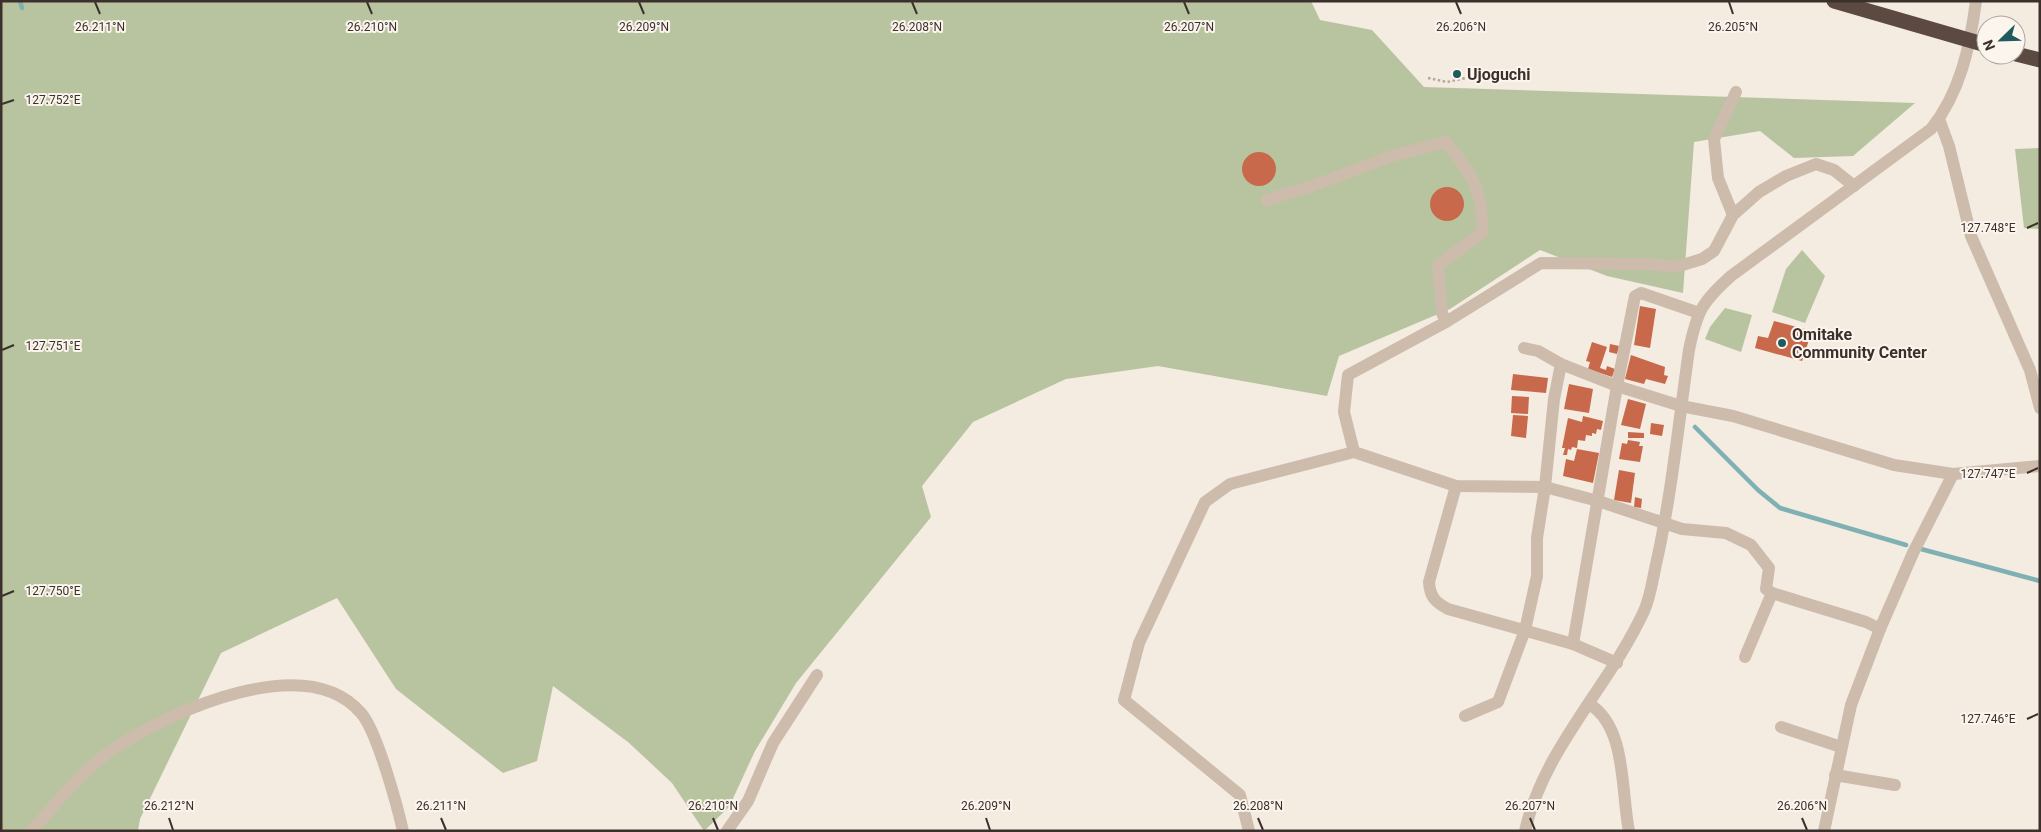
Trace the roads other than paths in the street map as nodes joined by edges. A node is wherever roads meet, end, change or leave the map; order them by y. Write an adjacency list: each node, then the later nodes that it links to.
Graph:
1 (1834, 1): 3 (highway)
2 (1976, 1): 3 (street)
3 (1970, 40): 4 (highway); 8 (street)
4 (1976, 42)
5 (2026, 56): 6 (highway)
6 (2040, 60)
7 (1736, 92): 11 (street)
8 (1939, 119): 9 (street); 18 (street)
9 (1854, 186): 11 (street); 12 (street)
10 (1267, 200): 13 (street)
11 (1733, 215): 13 (street)
12 (1699, 313): 16 (street); 17 (street)
13 (1446, 322): 19 (street)
14 (1524, 348): 15 (street)
15 (1561, 364): 16 (street); 23 (street)
16 (1617, 386): 17 (street); 24 (street)
17 (1681, 406): 21 (street); 25 (street)
18 (2040, 408)
19 (1354, 452): 22 (street); 42 (street)
20 (2040, 466): 21 (street)
21 (1953, 474): 27 (street)
22 (1456, 486): 23 (street); 28 (street)
23 (1545, 487): 24 (street); 28 (street)
24 (1598, 502): 25 (street); 29 (street)
25 (1665, 523): 26 (street); 31 (street)
26 (1772, 593): 27 (street); 30 (street)
27 (1880, 629): 36 (street)
28 (1526, 630): 29 (street); 34 (street)
29 (1573, 644): 31 (street)
30 (1745, 657)
31 (1617, 663): 33 (street)
32 (817, 676): 41 (street)
33 (1589, 704): 43 (street); 44 (street)
34 (1465, 716)
35 (1781, 727): 36 (street)
36 (1841, 747): 37 (street)
37 (1835, 775): 38 (street); 45 (street)
38 (1895, 785)
39 (31, 831): 40 (street)
40 (403, 831)
41 (727, 831)
42 (1248, 831)
43 (1525, 831)
44 (1628, 831)
45 (1824, 831)

